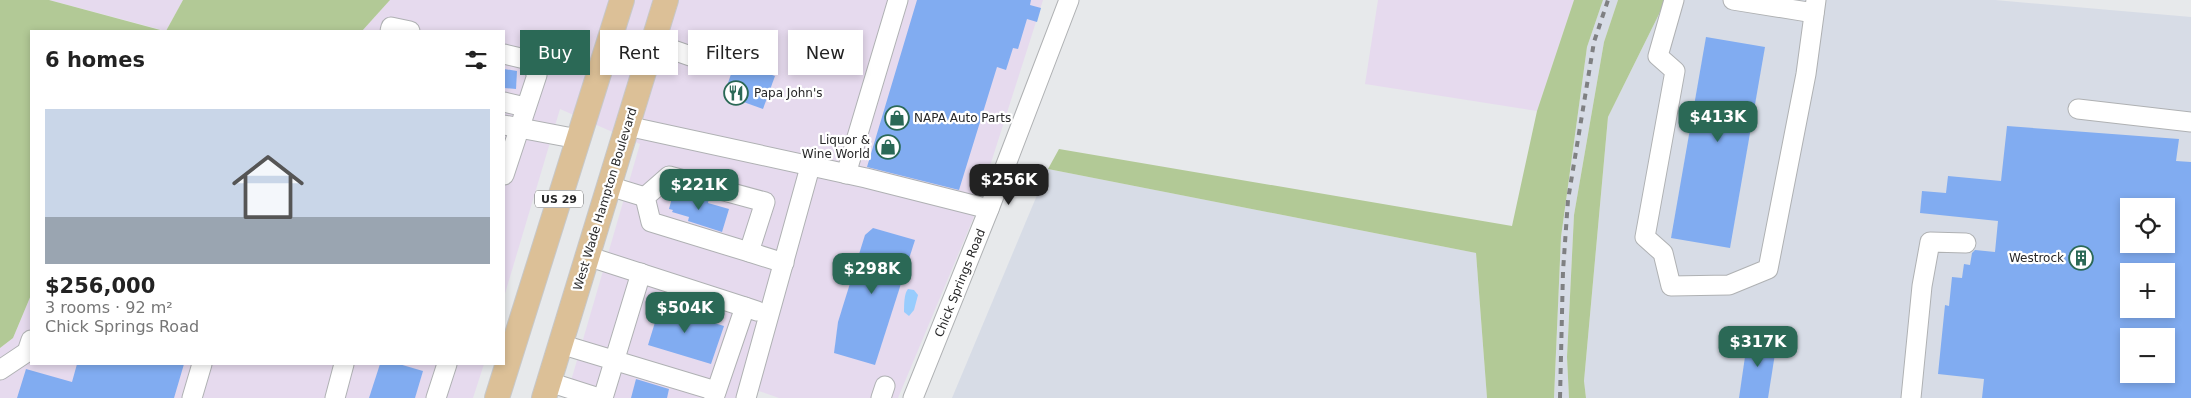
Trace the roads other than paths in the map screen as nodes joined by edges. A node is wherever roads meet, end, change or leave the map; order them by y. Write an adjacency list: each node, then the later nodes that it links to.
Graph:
1 (622, 0): 19 (main road, US 29)
2 (666, 0): 10 (main road, West Wade Hampton Boulevard / US 29)
3 (898, 0): 22 (street)
4 (1069, 0): 25 (street, Chick Springs Road)
5 (1674, 0): 7 (street)
6 (1733, 0): 7 (street)
7 (1815, 7)
8 (390, 30): 9 (street)
9 (405, 30)
10 (657, 30)
11 (505, 54): 14 (street)
12 (643, 75): 18 (main road, West Wade Hampton Boulevard / US 29)
13 (505, 102): 14 (street)
14 (525, 107): 17 (street)
15 (2078, 109): 16 (street)
16 (2191, 122)
17 (511, 126): 19 (street); 21 (street)
18 (627, 126): 20 (street); 23 (main road, West Wade Hampton Boulevard / US 29)
19 (578, 139): 33 (main road, US 29)
20 (810, 167): 22 (street); 29 (street)
21 (505, 168)
22 (846, 174): 25 (street)
23 (609, 186): 24 (street); 28 (main road, West Wade Hampton Boulevard / US 29)
24 (645, 197): 27 (street); 27 (street)
25 (989, 210): 52 (street, Chick Springs Road)
26 (1966, 243): 53 (street)
27 (749, 252): 29 (street)
28 (587, 256): 30 (street); 35 (main road, West Wade Hampton Boulevard / US 29)
29 (784, 263): 32 (street)
30 (642, 273): 31 (street); 36 (street)
31 (745, 307): 32 (street); 44 (street)
32 (770, 314): 51 (street)
33 (509, 342): 37 (main road, US 29)
34 (30, 343): 42 (street)
35 (560, 344): 36 (street); 43 (main road, West Wade Hampton Boulevard / US 29)
36 (613, 359): 44 (street); 50 (street)
37 (505, 361)
38 (202, 365): 45 (street)
39 (344, 365): 46 (street)
40 (447, 365): 47 (street)
41 (504, 365): 48 (main road, US 29)
42 (0, 370)
43 (546, 390): 49 (street)
44 (715, 394)
45 (192, 398)
46 (334, 398)
47 (436, 398)
48 (497, 398)
49 (598, 398)
50 (603, 398)
51 (746, 398)
52 (913, 398)
53 (1911, 398)

